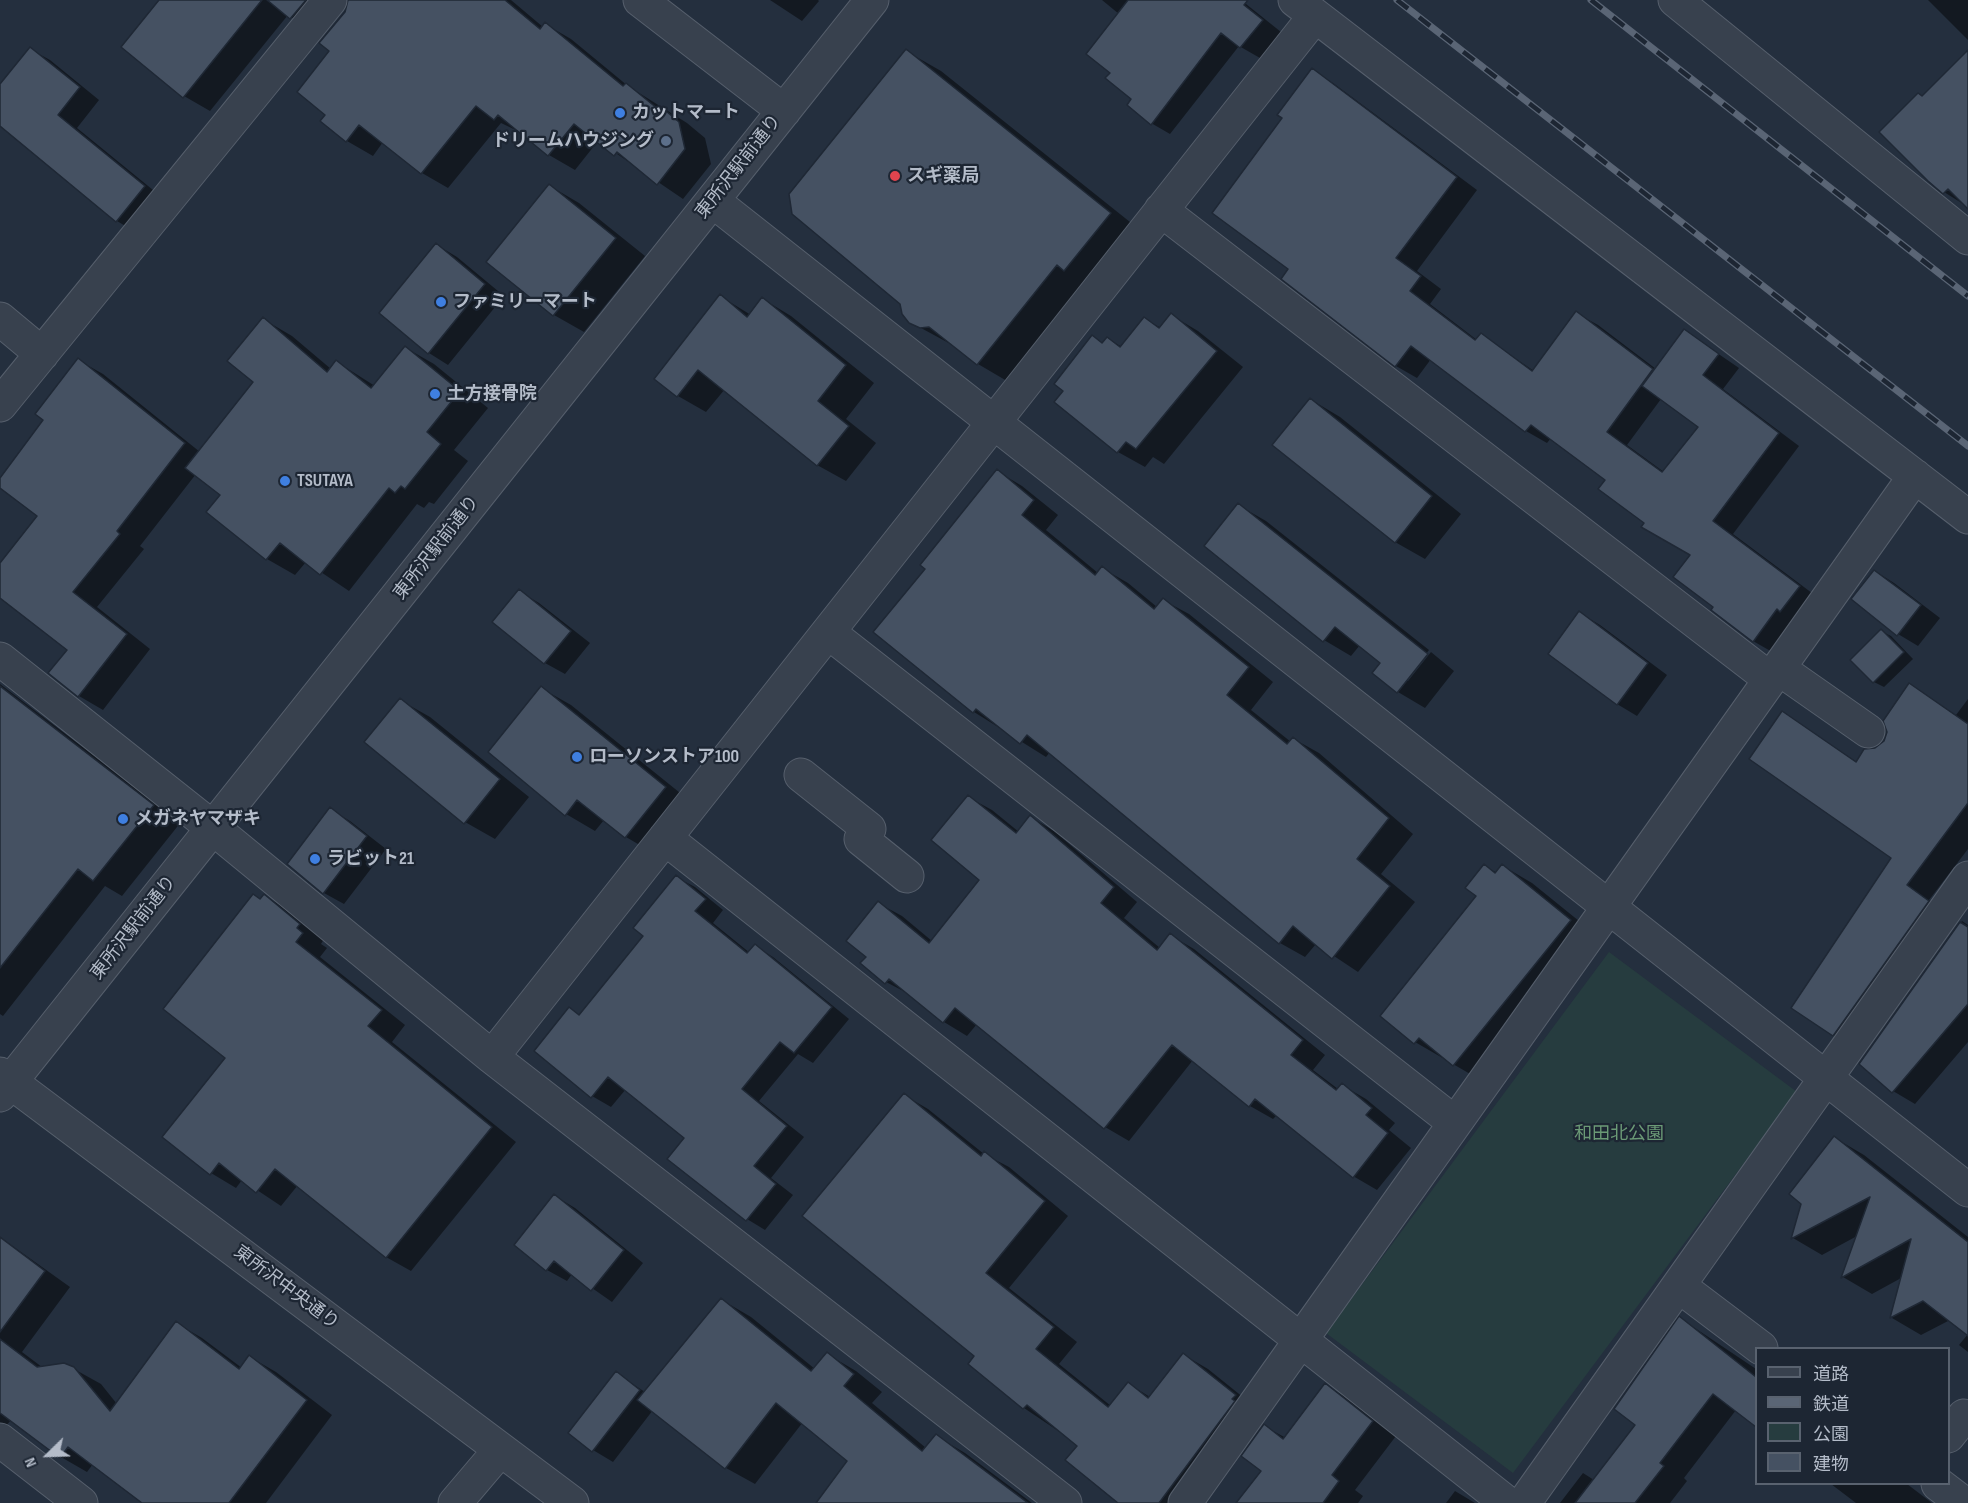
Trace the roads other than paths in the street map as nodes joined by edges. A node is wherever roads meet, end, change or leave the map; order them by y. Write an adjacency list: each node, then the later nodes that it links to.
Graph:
1 (330, 0): 12 (street)
2 (640, 0): 6 (street)
3 (872, 0): 7 (street, 東所沢駅前通り)
4 (1675, 0): 10 (street)
5 (1305, 8): 9 (street); 15 (street)
6 (668, 13): 7 (street)
7 (784, 111): 8 (street, 東所沢駅前通り)
8 (713, 201): 14 (street); 22 (street, 東所沢駅前通り)
9 (1161, 210): 14 (street); 19 (street)
10 (1968, 238)
11 (0, 319): 12 (street)
12 (42, 354): 13 (street)
13 (0, 405)
14 (994, 422): 17 (street); 26 (street)
15 (1915, 476): 16 (street); 19 (street)
16 (1968, 517)
17 (828, 633): 23 (street); 30 (street)
18 (0, 659): 22 (street)
19 (1774, 673): 20 (street); 26 (street)
20 (1868, 731)
21 (801, 774): 24 (street)
22 (213, 828): 27 (street); 29 (street, 東所沢駅前通り)
23 (665, 838): 27 (street); 33 (street)
24 (907, 876)
25 (1968, 878): 28 (street)
26 (1609, 906): 28 (street); 30 (street)
27 (492, 1057): 41 (street)
28 (1826, 1078): 31 (street); 32 (street)
29 (3, 1083): 36 (street, 東所沢中央通り)
30 (1455, 1123): 33 (street)
31 (1968, 1190)
32 (1679, 1286): 34 (street); 44 (street)
33 (1301, 1340): 42 (street); 43 (street)
34 (1760, 1347)
35 (0, 1440): 38 (street)
36 (500, 1450): 39 (street); 40 (street, 東所沢中央通り)
37 (1939, 1485): 45 (street)
38 (78, 1502)
39 (455, 1503)
40 (572, 1503)
41 (1065, 1503)
42 (1185, 1503)
43 (1507, 1503)
44 (1524, 1503)
45 (1964, 1503)

